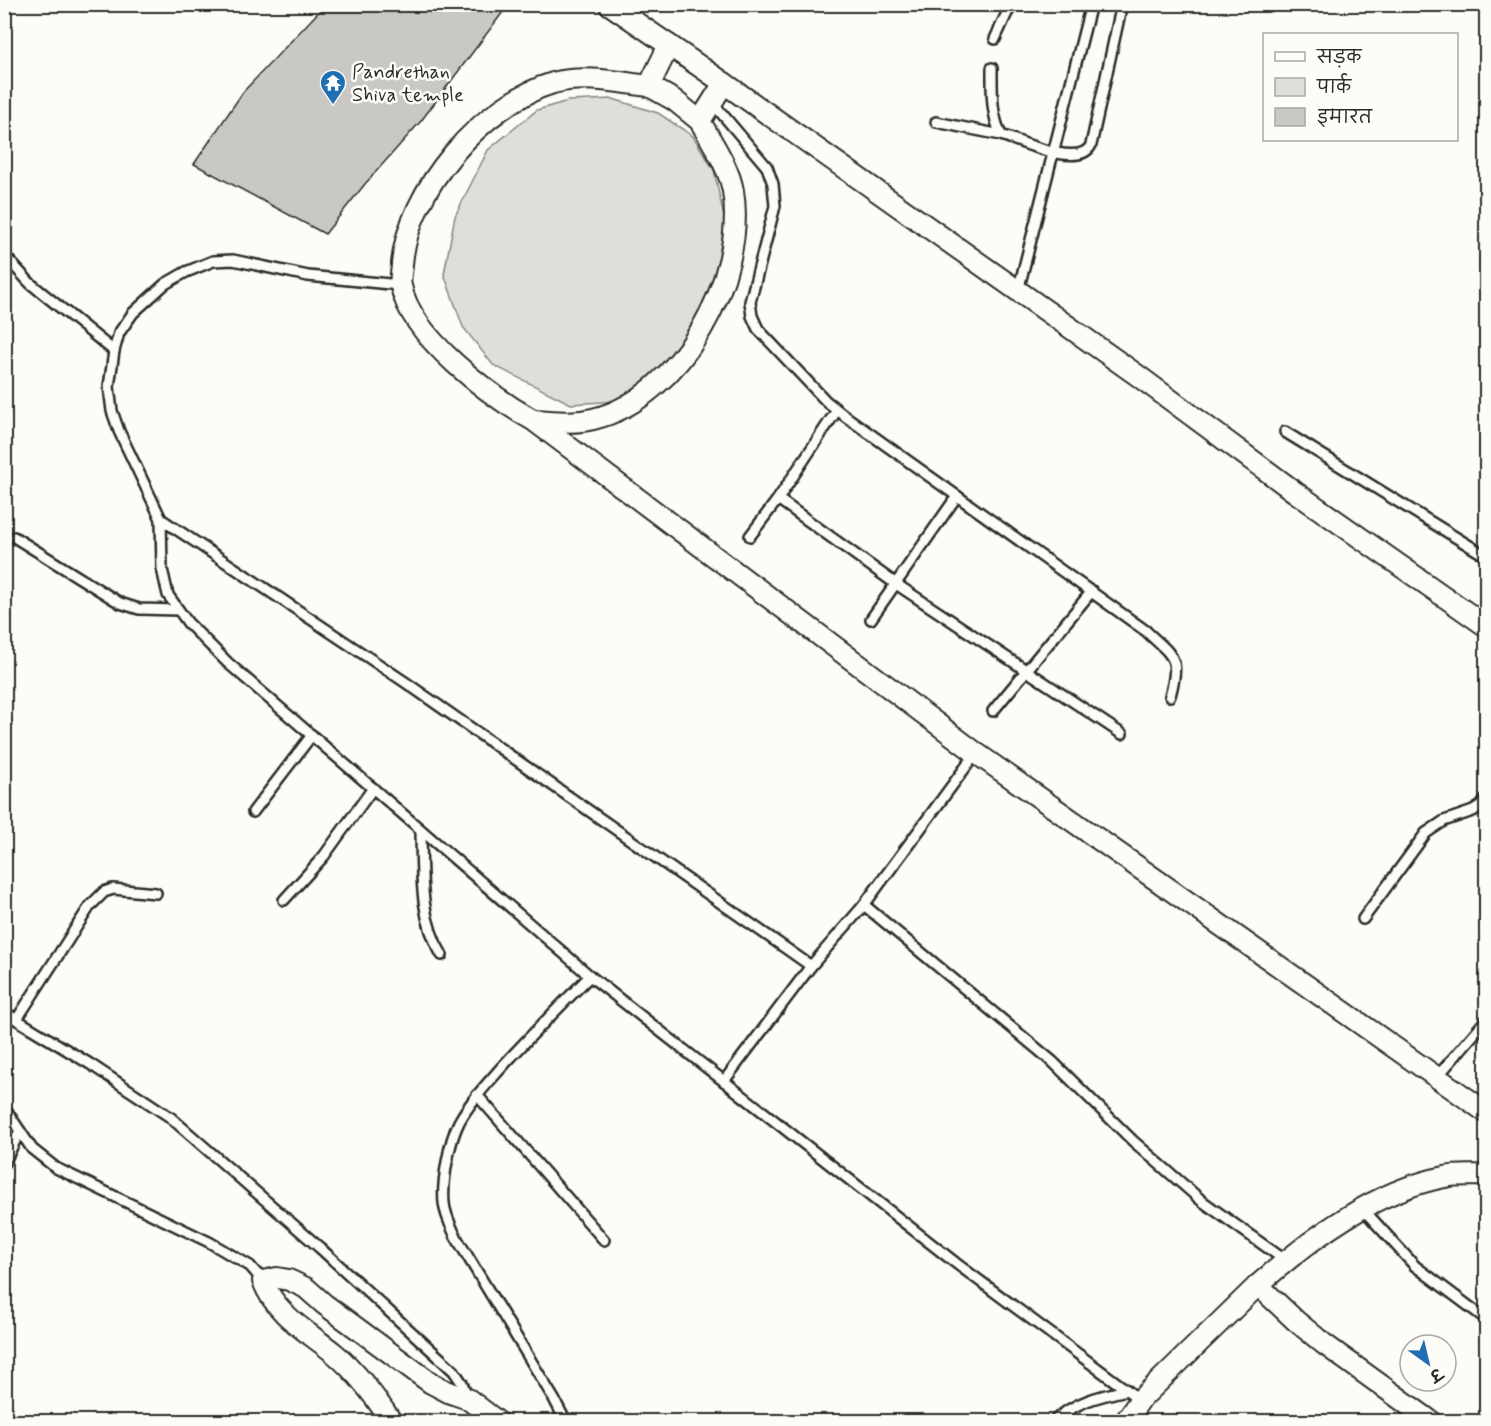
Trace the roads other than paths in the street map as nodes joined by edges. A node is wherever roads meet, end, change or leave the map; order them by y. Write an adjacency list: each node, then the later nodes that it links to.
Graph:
1 (609, 4): 6 (street)
2 (1014, 4): 5 (lane)
3 (1091, 4): 14 (lane)
4 (1122, 4): 14 (lane)
5 (995, 39)
6 (669, 45): 8 (street); 9 (street)
7 (992, 68): 13 (lane)
8 (724, 83): 10 (street); 17 (street)
9 (649, 86): 11 (street); 16 (street)
10 (712, 102): 11 (street); 19 (lane)
11 (700, 121): 20 (street)
12 (936, 122): 13 (lane)
13 (1001, 135): 14 (lane)
14 (1053, 153): 17 (lane)
15 (4, 255): 18 (lane)
16 (400, 285): 18 (lane); 20 (street)
17 (1018, 291): 32 (street)
18 (114, 351): 24 (lane)
19 (837, 410): 22 (lane); 23 (lane)
20 (533, 420): 38 (street)
21 (1285, 432): 27 (lane)
22 (957, 496): 28 (lane); 29 (lane)
23 (778, 500): 25 (lane); 28 (lane)
24 (161, 519): 30 (lane); 48 (lane)
25 (750, 536)
26 (14, 537): 30 (lane)
27 (1486, 556)
28 (896, 584): 31 (lane); 33 (lane)
29 (1092, 591): 33 (lane); 34 (lane)
30 (178, 610): 37 (lane)
31 (872, 619)
32 (1486, 626)
33 (1026, 671): 35 (lane); 36 (lane)
34 (1170, 696)
35 (993, 711)
36 (1122, 734)
37 (312, 735): 39 (lane); 41 (lane)
38 (976, 753): 45 (lane); 53 (street)
39 (373, 788): 42 (lane); 44 (lane)
40 (1486, 799): 46 (lane)
41 (253, 812)
42 (421, 830): 47 (lane); 49 (lane)
43 (156, 893): 51 (lane)
44 (284, 900)
45 (864, 905): 48 (lane); 63 (lane)
46 (1362, 919)
47 (442, 955)
48 (811, 966): 54 (lane)
49 (590, 976): 54 (lane); 55 (lane)
50 (4, 1012): 51 (lane)
51 (16, 1020): 68 (lane)
52 (1486, 1020): 53 (lane)
53 (1437, 1077): 57 (street)
54 (724, 1081): 67 (lane)
55 (477, 1095): 62 (lane); 71 (lane)
56 (4, 1107): 58 (lane)
57 (1486, 1112)
58 (20, 1131): 59 (lane); 64 (lane)
59 (4, 1163)
60 (1486, 1175): 61 (street)
61 (1362, 1208): 63 (street); 66 (lane)
62 (603, 1240)
63 (1286, 1261): 65 (street)
64 (263, 1281): 68 (street); 69 (street)
65 (1258, 1285): 67 (street); 74 (street)
66 (1486, 1319)
67 (1133, 1395): 72 (lane); 73 (street)
68 (468, 1400): 70 (street)
69 (392, 1422)
70 (498, 1422)
71 (566, 1422)
72 (1053, 1422)
73 (1125, 1422)
74 (1432, 1422)

